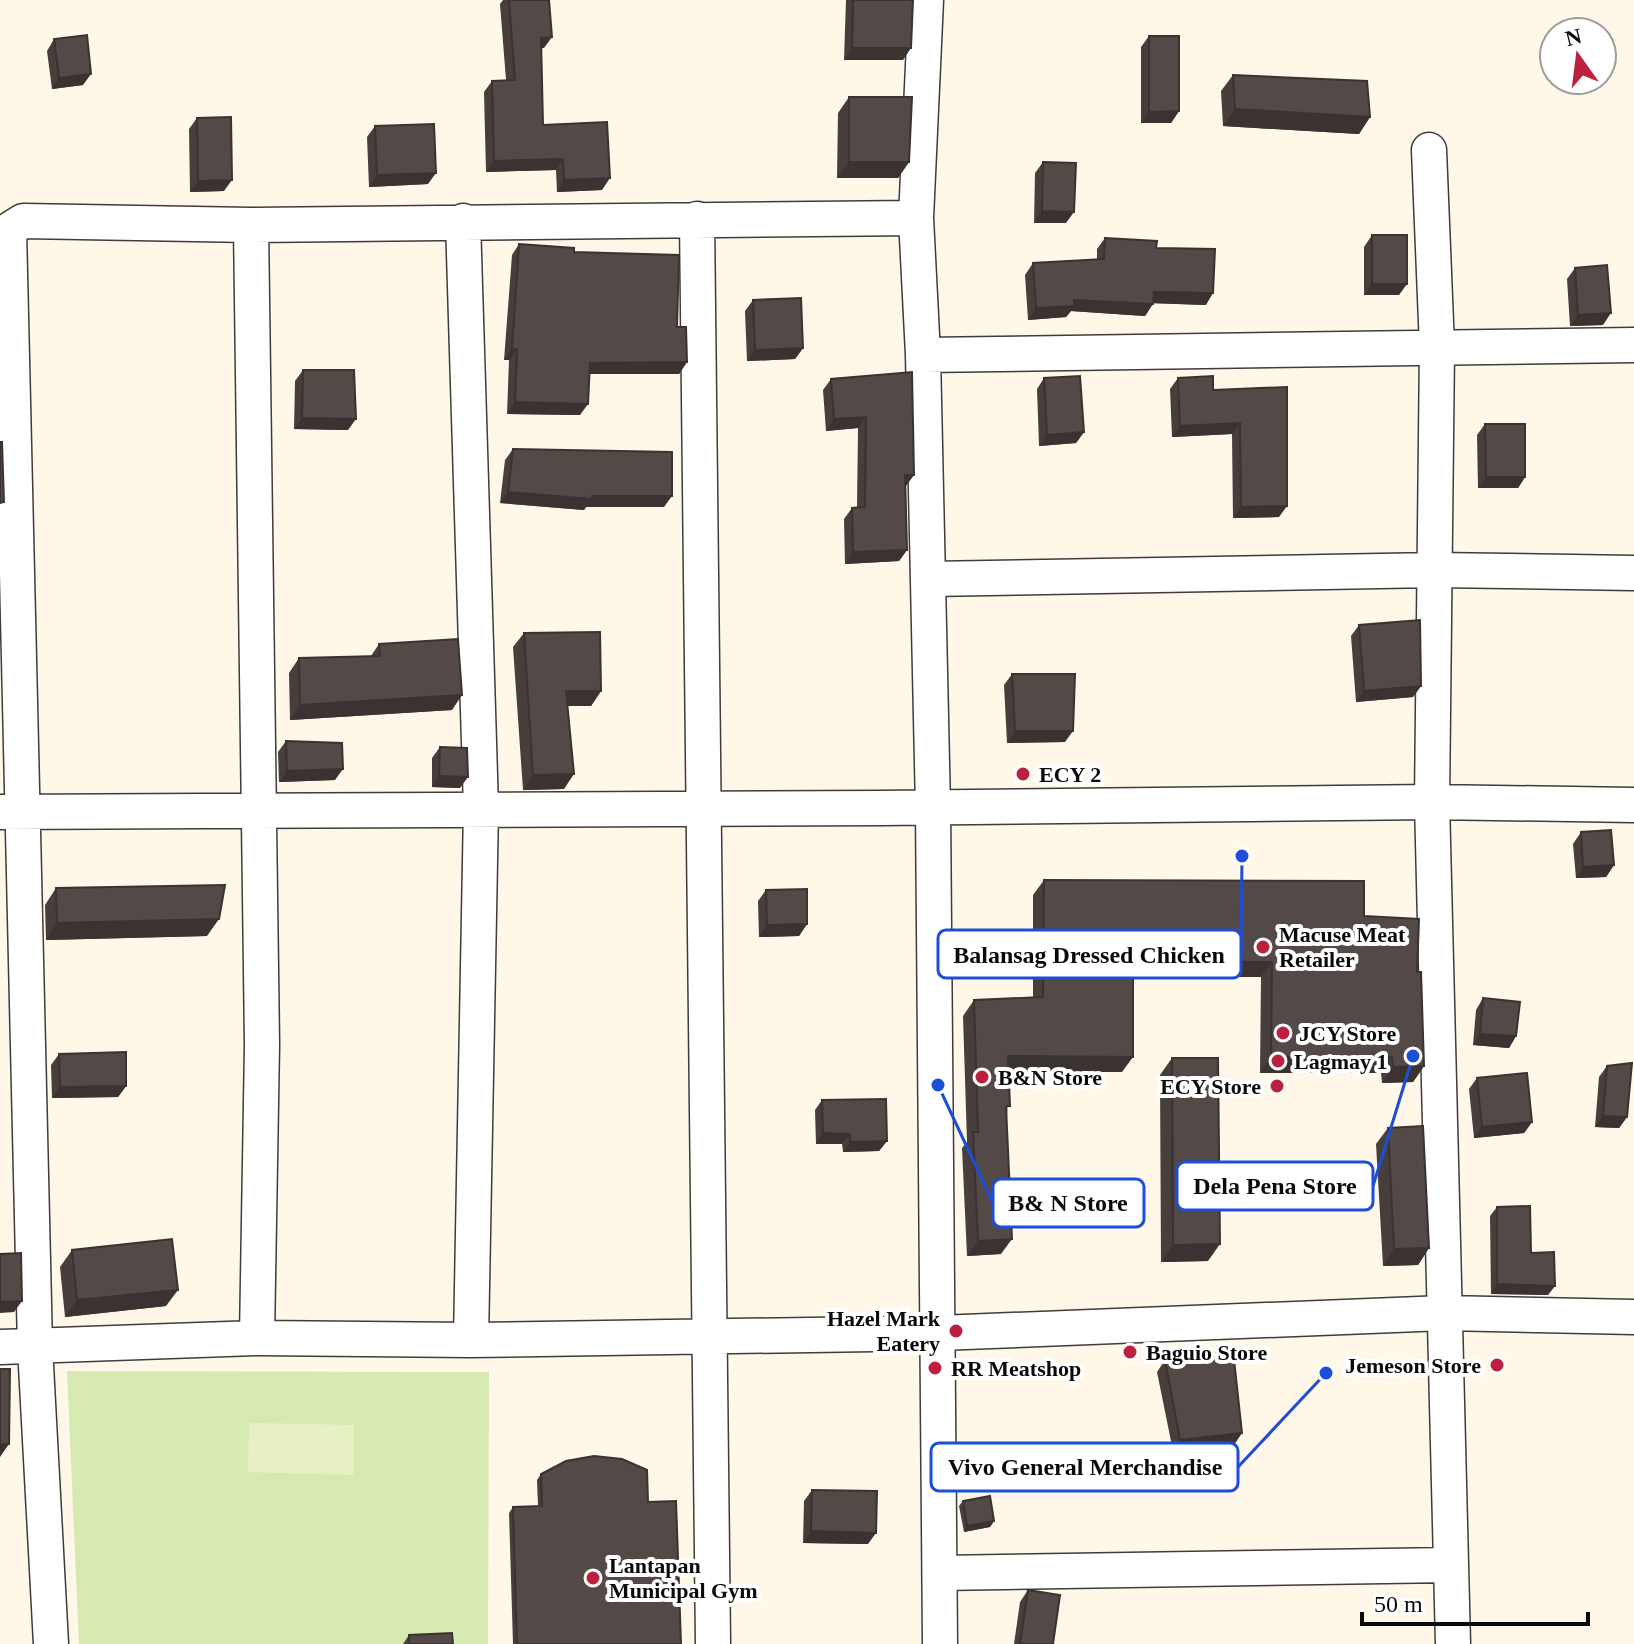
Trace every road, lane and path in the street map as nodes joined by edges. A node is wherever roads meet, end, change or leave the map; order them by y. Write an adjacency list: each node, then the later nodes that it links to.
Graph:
1 (926, 0): 3 (street)
2 (1429, 150): 8 (street)
3 (916, 218): 4 (street); 9 (street)
4 (697, 219): 5 (street); 16 (street)
5 (463, 221): 6 (street); 15 (street)
6 (251, 225): 18 (street); 19 (street)
7 (1634, 345): 8 (street)
8 (1437, 347): 9 (street); 10 (street)
9 (923, 355): 12 (street)
10 (1435, 570): 11 (street); 12 (street); 13 (street)
11 (1634, 573)
12 (929, 579): 17 (street)
13 (1432, 802): 14 (street); 17 (street); 20 (street)
14 (1634, 805)
15 (481, 808): 16 (street); 19 (street); 25 (street)
16 (705, 808): 17 (street); 24 (street)
17 (933, 808): 22 (street)
18 (10, 812): 19 (street); 27 (street)
19 (258, 812): 23 (street)
20 (1444, 1313): 21 (street); 22 (street); 28 (street)
21 (1634, 1317)
22 (939, 1333): 24 (street); 29 (street)
23 (257, 1338): 25 (street); 27 (street)
24 (708, 1338): 25 (street); 31 (street)
25 (471, 1340)
26 (0, 1347): 27 (street)
27 (35, 1347): 30 (street)
28 (1450, 1565): 29 (street); 33 (street)
29 (940, 1573): 32 (street)
30 (51, 1644)
31 (713, 1644)
32 (940, 1644)
33 (1453, 1644)

